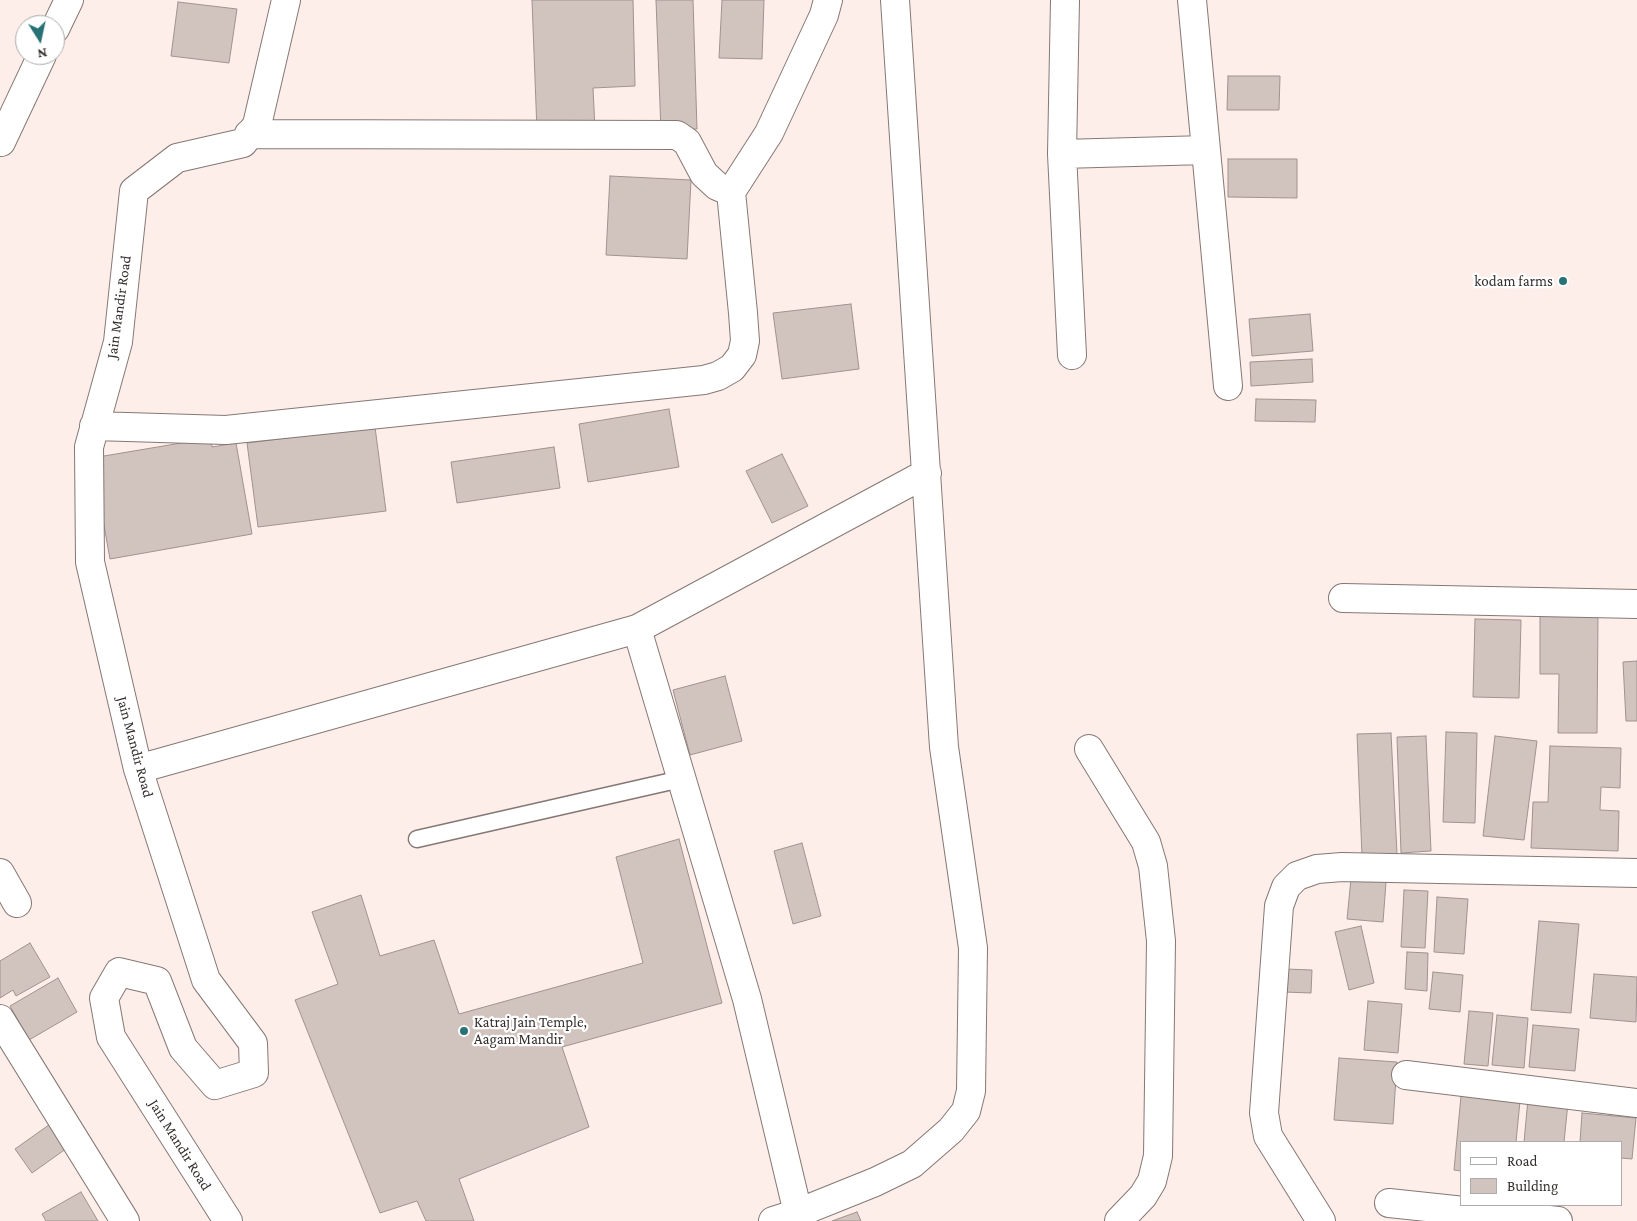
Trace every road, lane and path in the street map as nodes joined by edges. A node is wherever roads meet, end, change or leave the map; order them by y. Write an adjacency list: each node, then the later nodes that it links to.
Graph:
1 (69, 0): 7 (street)
2 (286, 0): 9 (street)
3 (828, 0): 13 (street)
4 (895, 0): 17 (street)
5 (1065, 0): 12 (street)
6 (1192, 0): 11 (street)
7 (62, 15)
8 (37, 65): 10 (street)
9 (250, 134): 13 (street); 16 (street, Jain Mandir Road)
10 (1, 142)
11 (1206, 150): 12 (street); 15 (street)
12 (1062, 154): 14 (street)
13 (731, 192): 16 (street)
14 (1072, 356)
15 (1228, 386)
16 (94, 426): 22 (street, Jain Mandir Road)
17 (927, 473): 20 (street); 32 (street)
18 (1343, 598): 19 (street)
19 (1637, 604)
20 (636, 629): 22 (street); 23 (street)
21 (1089, 749): 35 (street)
22 (138, 769): 34 (street, Jain Mandir Road)
23 (681, 779): 24 (lane); 32 (street)
24 (417, 839)
25 (0, 873): 27 (street)
26 (1637, 873): 36 (street)
27 (17, 903)
28 (0, 1019): 33 (street)
29 (1406, 1075): 30 (street)
30 (1637, 1103)
31 (1389, 1203): 37 (street)
32 (785, 1217)
33 (125, 1221)
34 (228, 1221)
35 (1119, 1221)
36 (1321, 1221)
37 (1558, 1221)

